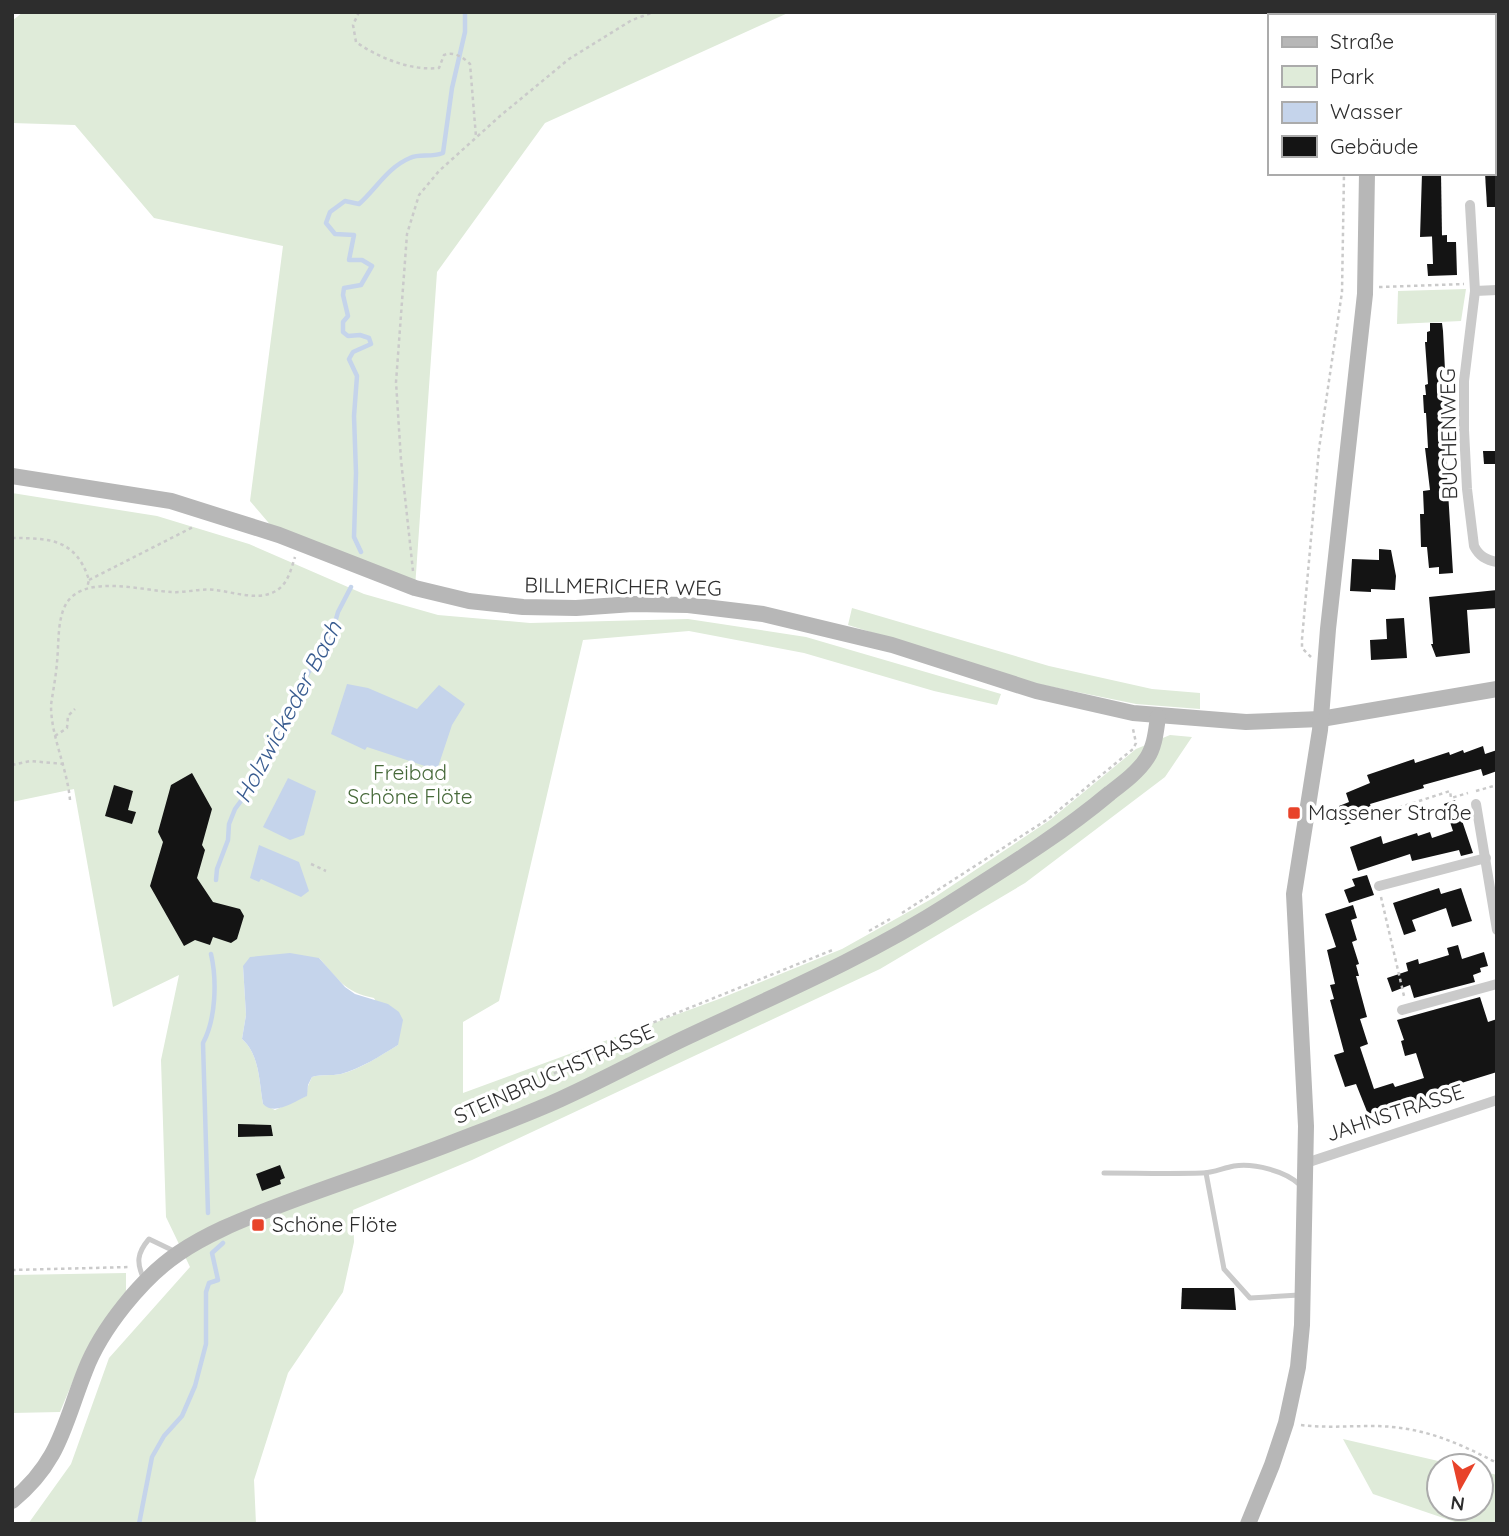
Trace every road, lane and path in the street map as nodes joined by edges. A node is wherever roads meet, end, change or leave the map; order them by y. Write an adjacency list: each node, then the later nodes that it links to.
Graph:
1 (359, 12): 3 (path)
2 (654, 12): 3 (path)
3 (476, 137): 18 (path)
4 (1344, 175): 9 (path)
5 (1367, 175): 10 (street)
6 (1469, 205): 8 (street, BUCHENWEG)
7 (1497, 290): 8 (street)
8 (1475, 291): 10 (path); 15 (street, BUCHENWEG)
9 (1342, 292): 10 (path); 19 (path)
10 (1365, 294): 23 (street)
11 (12, 476): 18 (street, BILLMERICHER WEG)
12 (201, 523): 16 (path)
13 (12, 538): 16 (path)
14 (296, 554): 17 (path)
15 (1497, 562)
16 (89, 580): 17 (path)
17 (87, 588): 25 (path)
18 (415, 588): 22 (street, BILLMERICHER WEG)
19 (1312, 667)
20 (1497, 689): 23 (street, BILLMERICHER WEG)
21 (75, 709): 25 (path)
22 (1158, 716): 23 (street, BILLMERICHER WEG); 47 (street, STEINBRUCHSTRASSE)
23 (1321, 719): 43 (street)
24 (1131, 726): 37 (path)
25 (55, 736): 27 (path)
26 (12, 765): 27 (path)
27 (64, 765): 29 (path)
28 (1474, 792): 31 (path)
29 (70, 800)
30 (1476, 804): 32 (street)
31 (1379, 814)
32 (1486, 858): 35 (street); 36 (street)
33 (312, 864): 34 (path)
34 (326, 871)
35 (1379, 886): 40 (path)
36 (1497, 930)
37 (864, 934)
38 (840, 947): 42 (path)
39 (1497, 984): 40 (street)
40 (1402, 1010)
41 (1497, 1100): 43 (street, JAHNSTRASSE)
42 (467, 1119)
43 (1306, 1163): 46 (street)
44 (1104, 1173): 45 (lane)
45 (1206, 1173): 46 (lane); 50 (lane)
46 (1305, 1189): 50 (street)
47 (179, 1253): 49 (street, STEINBRUCHSTRASSE); 49 (lane)
48 (12, 1270): 49 (path)
49 (142, 1275): 53 (street, STEINBRUCHSTRASSE)
50 (1303, 1294): 51 (street)
51 (1286, 1423): 52 (path); 54 (street)
52 (1497, 1463)
53 (12, 1501)
54 (1248, 1524)

